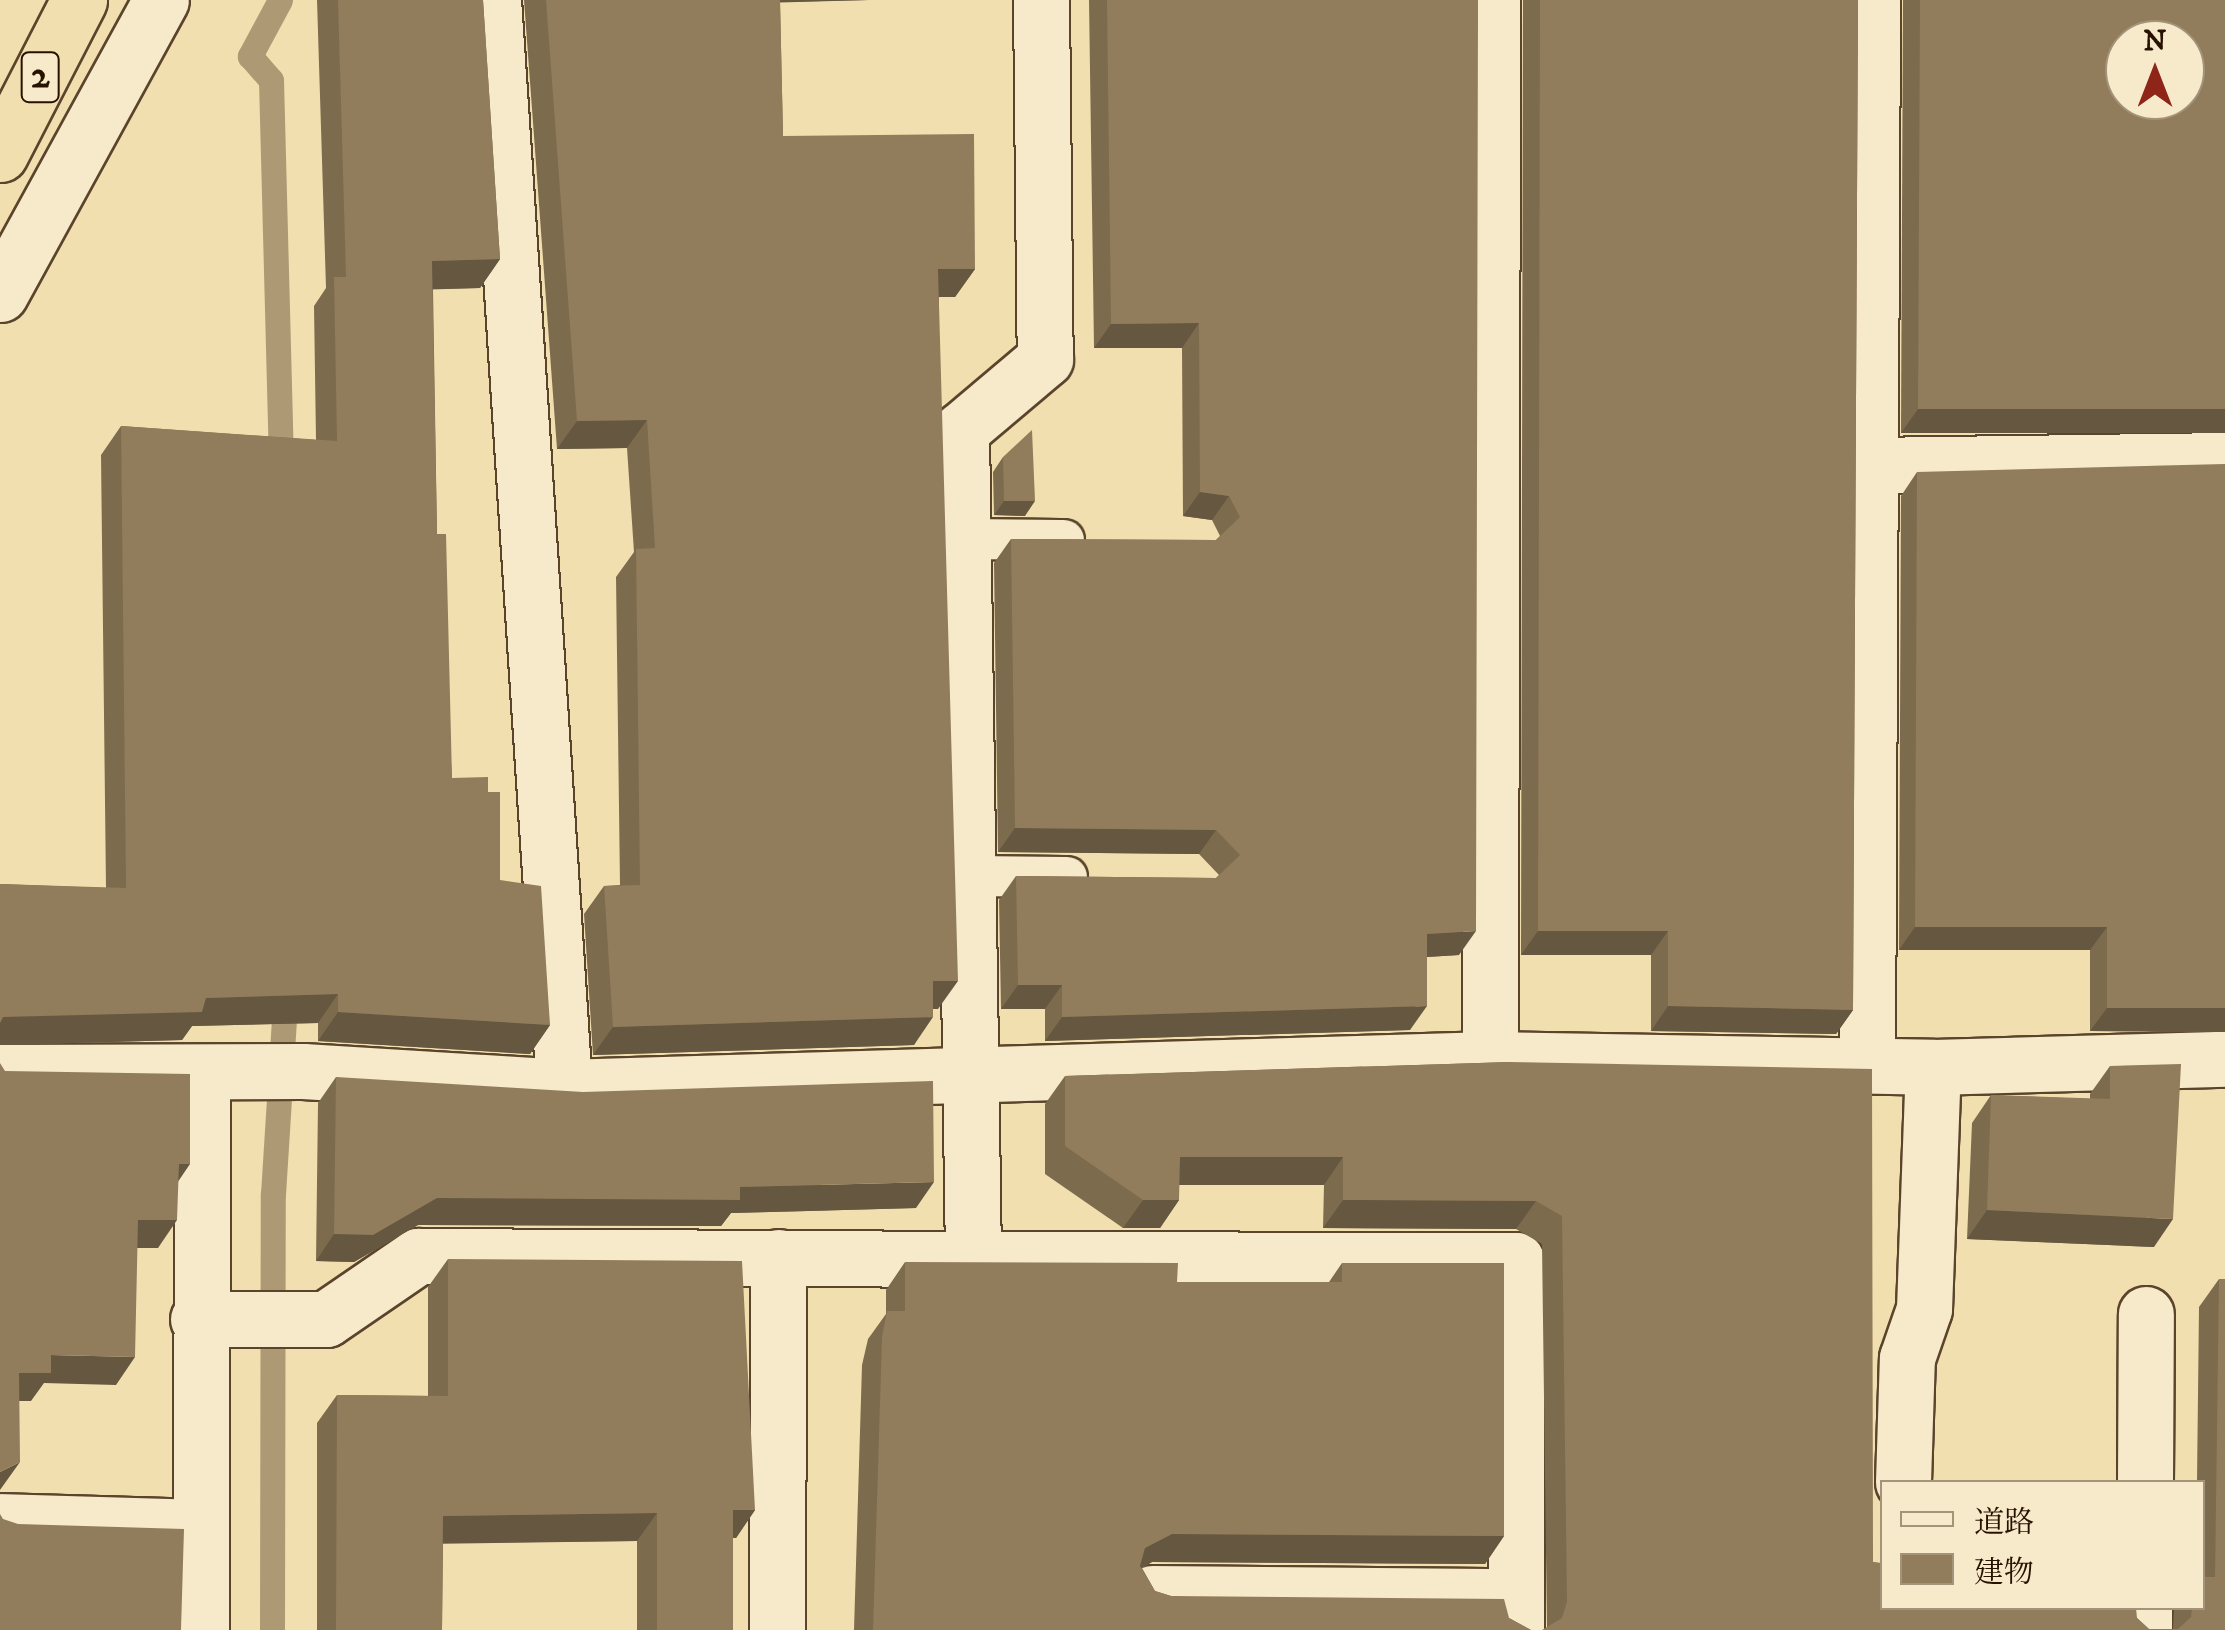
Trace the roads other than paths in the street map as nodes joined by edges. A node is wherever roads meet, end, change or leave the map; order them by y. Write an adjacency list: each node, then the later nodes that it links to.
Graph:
1 (79, 0): 7 (highway, 2)
2 (160, 0): 8 (street)
3 (493, 0): 22 (street)
4 (1041, 0): 11 (street)
5 (1492, 0): 15 (street)
6 (1872, 0): 10 (street)
7 (0, 154)
8 (0, 294)
9 (2225, 460): 10 (street)
10 (1870, 465): 17 (street)
11 (963, 539): 12 (lane); 13 (street)
12 (1101, 540)
13 (971, 876): 14 (lane); 19 (street)
14 (1104, 877)
15 (1490, 1059): 17 (street); 19 (street)
16 (2225, 1059): 18 (street)
17 (1868, 1066): 18 (street)
18 (1933, 1067): 27 (street)
19 (972, 1070): 22 (street); 24 (street)
20 (0, 1072): 21 (street)
21 (202, 1072): 22 (street); 26 (street)
22 (564, 1087)
23 (778, 1258): 24 (street); 26 (street); 34 (street)
24 (973, 1259): 32 (street)
25 (2146, 1314): 28 (street)
26 (198, 1319): 30 (street)
27 (1903, 1480)
28 (2145, 1480)
29 (0, 1521): 30 (street)
30 (200, 1528): 33 (street)
31 (1152, 1593): 32 (street)
32 (1516, 1613)
33 (201, 1630)
34 (777, 1630)

